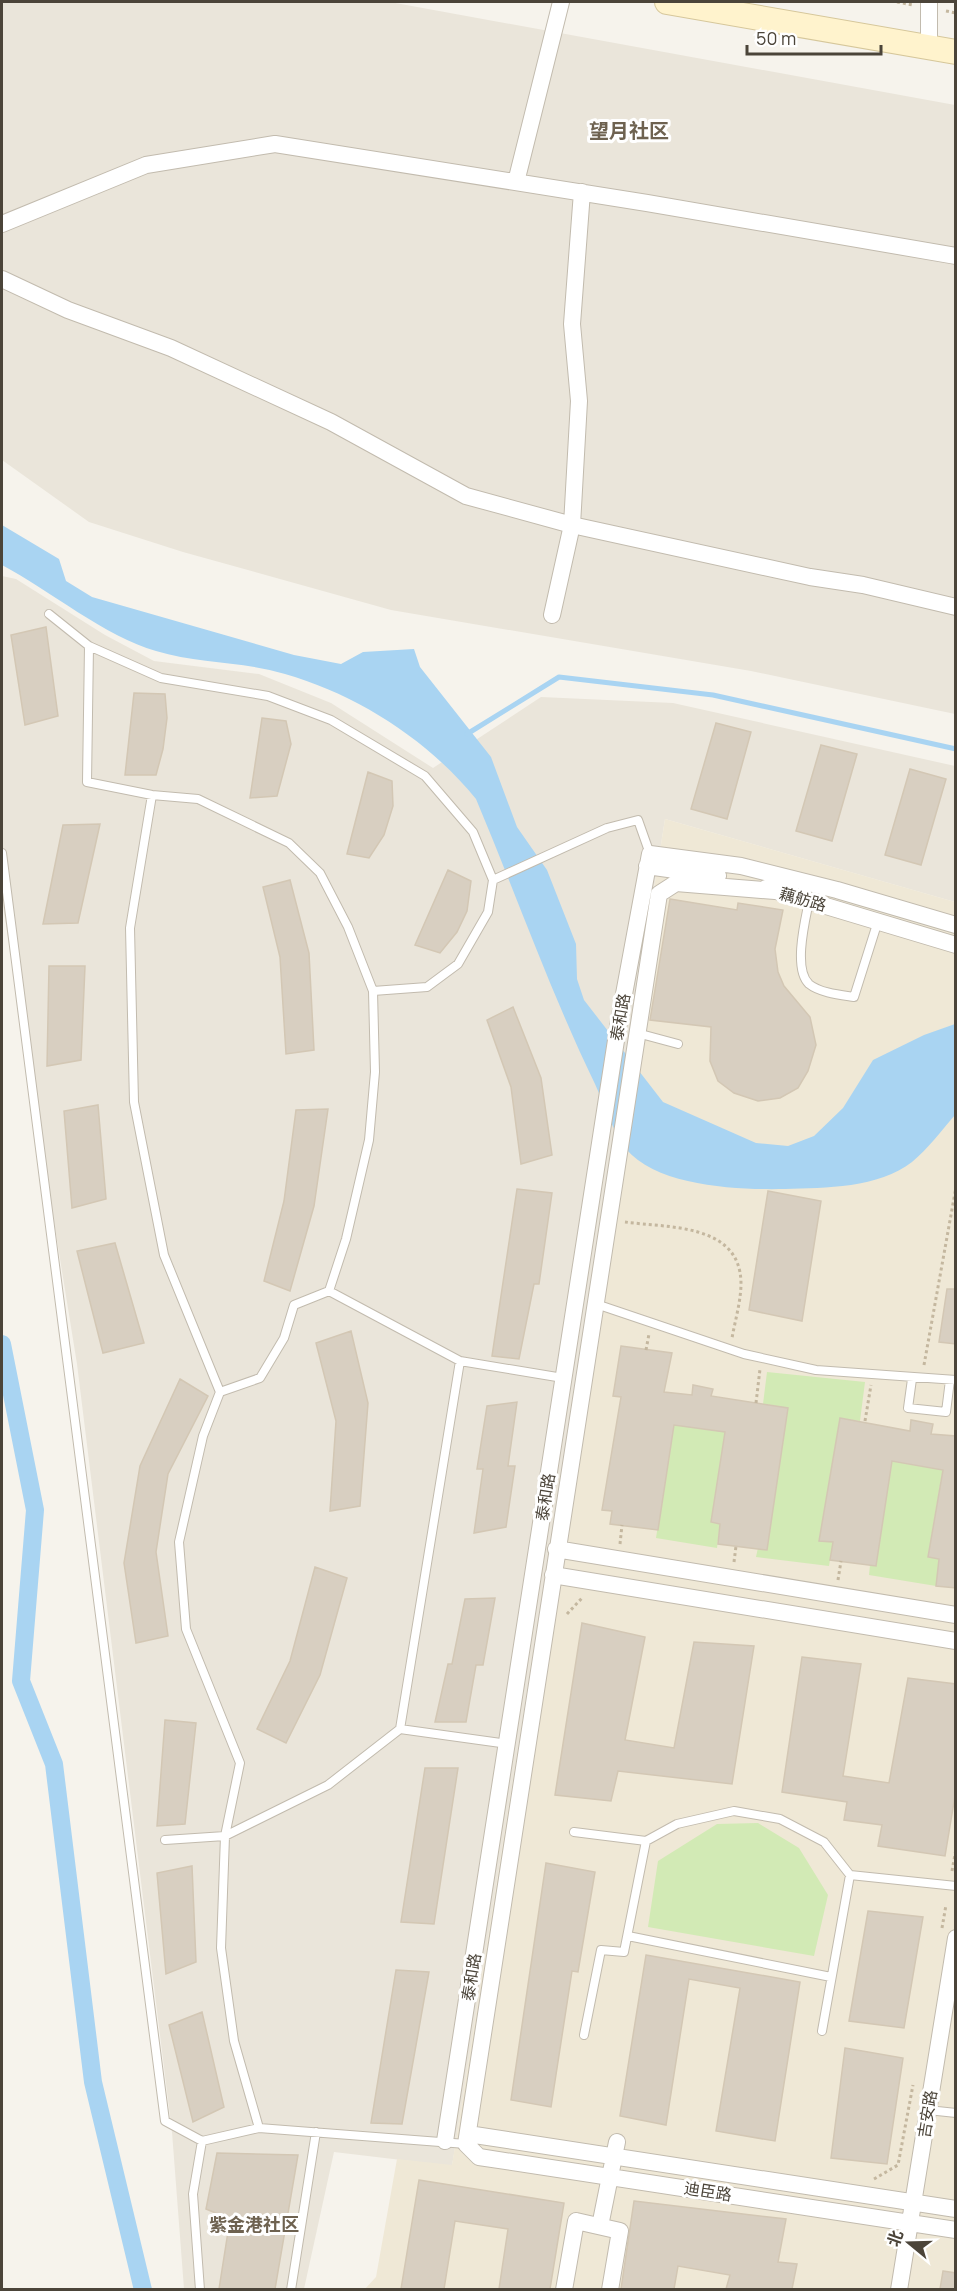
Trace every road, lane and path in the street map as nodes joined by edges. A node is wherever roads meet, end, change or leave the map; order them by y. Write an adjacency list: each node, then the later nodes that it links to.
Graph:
1 (561, 2): 6 (street)
2 (667, 2): 4 (main road)
3 (929, 2): 4 (street)
4 (929, 47): 5 (main road)
5 (956, 52)
6 (516, 182): 7 (street); 8 (street)
7 (582, 192): 9 (street); 11 (street)
8 (2, 224)
9 (956, 256)
10 (2, 279): 11 (street)
11 (572, 525): 12 (street); 14 (street)
12 (956, 607)
13 (49, 614): 15 (lane)
14 (552, 615)
15 (90, 646): 16 (lane); 19 (lane)
16 (152, 795): 25 (lane); 39 (lane)
17 (2, 853): 76 (lane)
18 (649, 860): 19 (lane); 20 (street, 藕舫路); 23 (street, 藕舫路); 36 (street, 泰和路)
19 (493, 880): 25 (lane)
20 (775, 891): 21 (street, 藕舫路); 26 (street, 泰和路)
21 (808, 901): 22 (street, 藕舫路); 22 (lane)
22 (878, 921): 24 (street, 藕舫路)
23 (956, 925)
24 (956, 945)
25 (373, 991): 30 (lane)
26 (635, 1039): 27 (lane); 29 (street, 泰和路)
27 (678, 1044)
28 (956, 1187): 37 (path)
29 (608, 1220): 31 (street, 泰和路); 32 (path)
30 (329, 1291): 34 (lane); 39 (lane)
31 (596, 1304): 32 (lane); 44 (street, 泰和路)
32 (730, 1349): 33 (lane)
33 (762, 1358): 35 (lane); 40 (path)
34 (460, 1361): 36 (lane); 54 (lane)
35 (872, 1375): 37 (lane); 41 (path)
36 (563, 1378): 55 (street, 泰和路)
37 (916, 1379): 38 (lane); 38 (lane)
38 (953, 1380)
39 (220, 1392): 57 (lane)
40 (756, 1403)
41 (865, 1422)
42 (622, 1525): 45 (path)
43 (736, 1546): 47 (path)
44 (556, 1549): 48 (street, 泰和路); 51 (street)
45 (618, 1552)
46 (841, 1561): 49 (path)
47 (733, 1569)
48 (553, 1575): 53 (street); 75 (street, 泰和路)
49 (838, 1584)
50 (587, 1594): 52 (path)
51 (956, 1615)
52 (565, 1622)
53 (956, 1641)
54 (400, 1729): 55 (lane); 57 (lane)
55 (508, 1744): 77 (street, 泰和路)
56 (574, 1832): 59 (lane)
57 (225, 1836): 58 (lane); 73 (lane)
58 (165, 1840)
59 (646, 1841): 62 (lane); 65 (lane)
60 (956, 1849): 61 (path)
61 (952, 1871)
62 (850, 1875): 63 (lane); 67 (lane)
63 (956, 1886)
64 (946, 1905): 66 (path)
65 (628, 1936): 67 (lane); 69 (lane)
66 (948, 1939): 71 (street, 吉安路)
67 (831, 1977): 68 (lane)
68 (822, 2031)
69 (584, 2036)
70 (915, 2075): 80 (path)
71 (928, 2110): 72 (lane); 81 (street, 吉安路)
72 (956, 2113)
73 (259, 2128): 74 (lane); 76 (lane)
74 (316, 2132): 77 (lane); 87 (lane)
75 (467, 2139): 77 (lane); 78 (street, 迪臣路); 79 (street, 迪臣路)
76 (202, 2141): 86 (lane)
77 (445, 2141)
78 (616, 2149): 79 (street); 81 (street, 迪臣路)
79 (610, 2177): 83 (street, 迪臣路); 84 (street)
80 (873, 2180)
81 (913, 2202): 82 (street, 迪臣路); 83 (street, 吉安路)
82 (956, 2209)
83 (910, 2222): 85 (street, 迪臣路); 90 (street, 吉安路)
84 (600, 2226): 88 (street); 89 (street)
85 (956, 2230)
86 (200, 2289)
87 (291, 2289)
88 (564, 2289)
89 (609, 2289)
90 (899, 2289)

